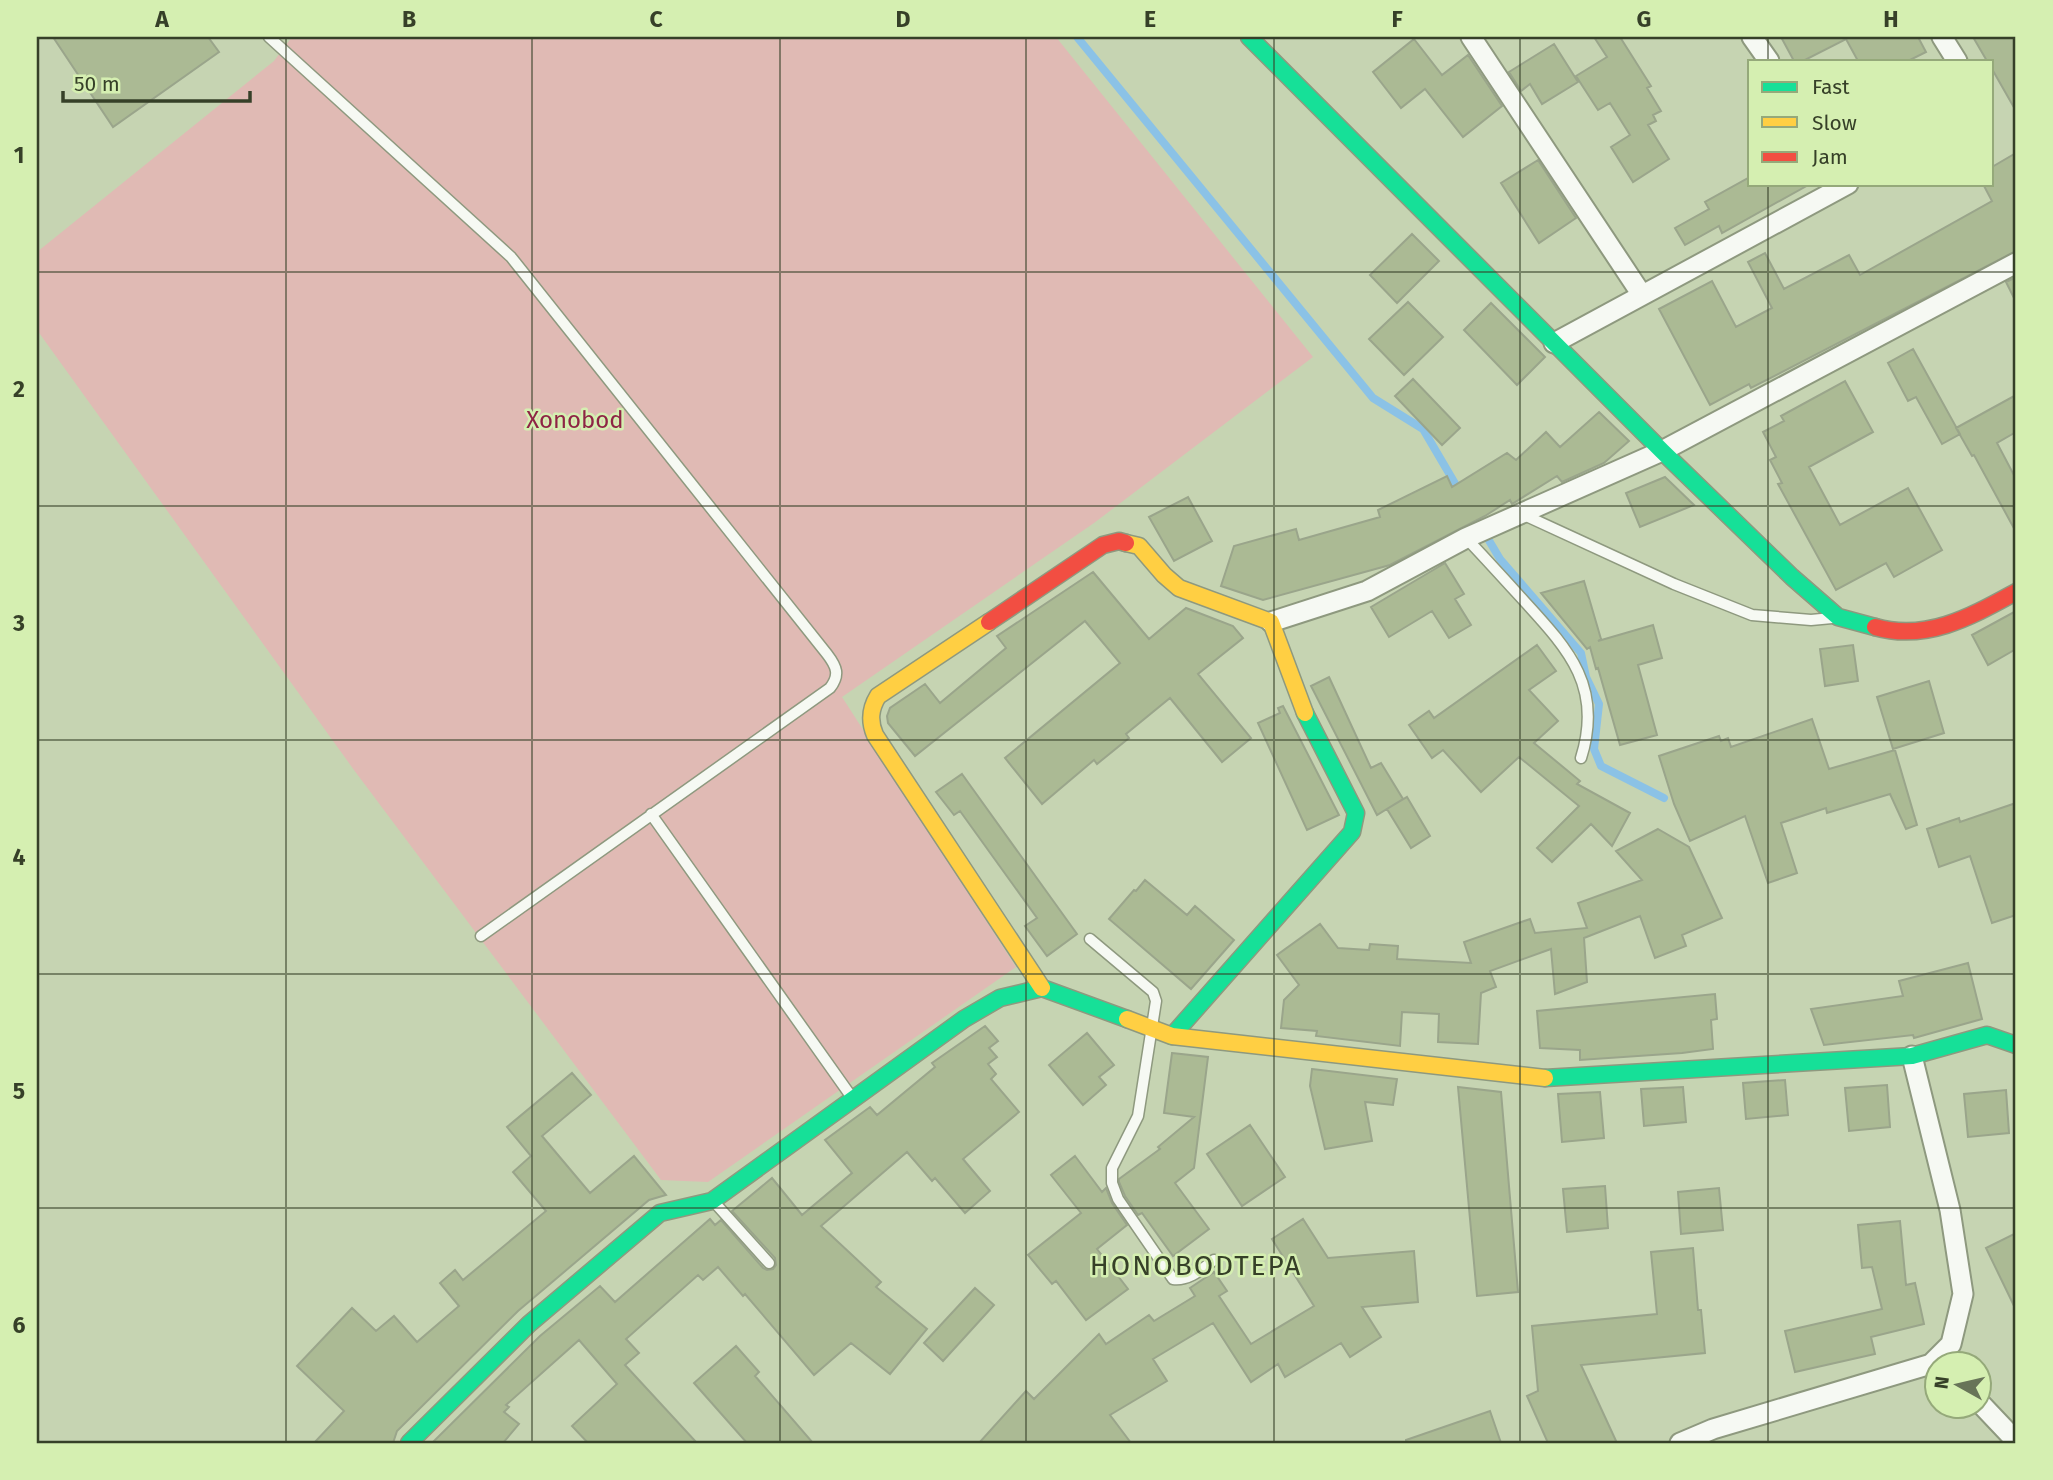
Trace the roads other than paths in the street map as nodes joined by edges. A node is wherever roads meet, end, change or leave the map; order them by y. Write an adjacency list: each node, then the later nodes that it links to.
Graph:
1 (269, 37): 19 (lane)
2 (1248, 37): 11 (street)
3 (1471, 37): 10 (street)
4 (1752, 37): 6 (street)
5 (1942, 37): 7 (street)
6 (1768, 60)
7 (1956, 60)
8 (1843, 186): 10 (street)
9 (2016, 263): 12 (street)
10 (1642, 295): 11 (street)
11 (1554, 343): 12 (street)
12 (1662, 452): 13 (street); 16 (street)
13 (1522, 514): 14 (street); 16 (lane)
14 (1470, 536): 17 (street); 18 (lane)
15 (2016, 592): 16 (street)
16 (1838, 617)
17 (1271, 622): 22 (street); 24 (street)
18 (1581, 758)
19 (652, 814): 20 (lane); 27 (lane)
20 (481, 936)
21 (1090, 939): 23 (lane)
22 (1042, 988): 23 (street); 27 (street)
23 (1152, 1030): 24 (street); 29 (lane)
24 (1171, 1035): 26 (street)
25 (2016, 1045): 26 (street)
26 (1912, 1056): 31 (street)
27 (853, 1099): 28 (street)
28 (712, 1200): 30 (lane); 35 (street)
29 (1214, 1260)
30 (769, 1263)
31 (1946, 1350)
32 (1924, 1370): 36 (street)
33 (1994, 1418): 34 (street)
34 (2016, 1441)
35 (409, 1443)
36 (1680, 1443)

